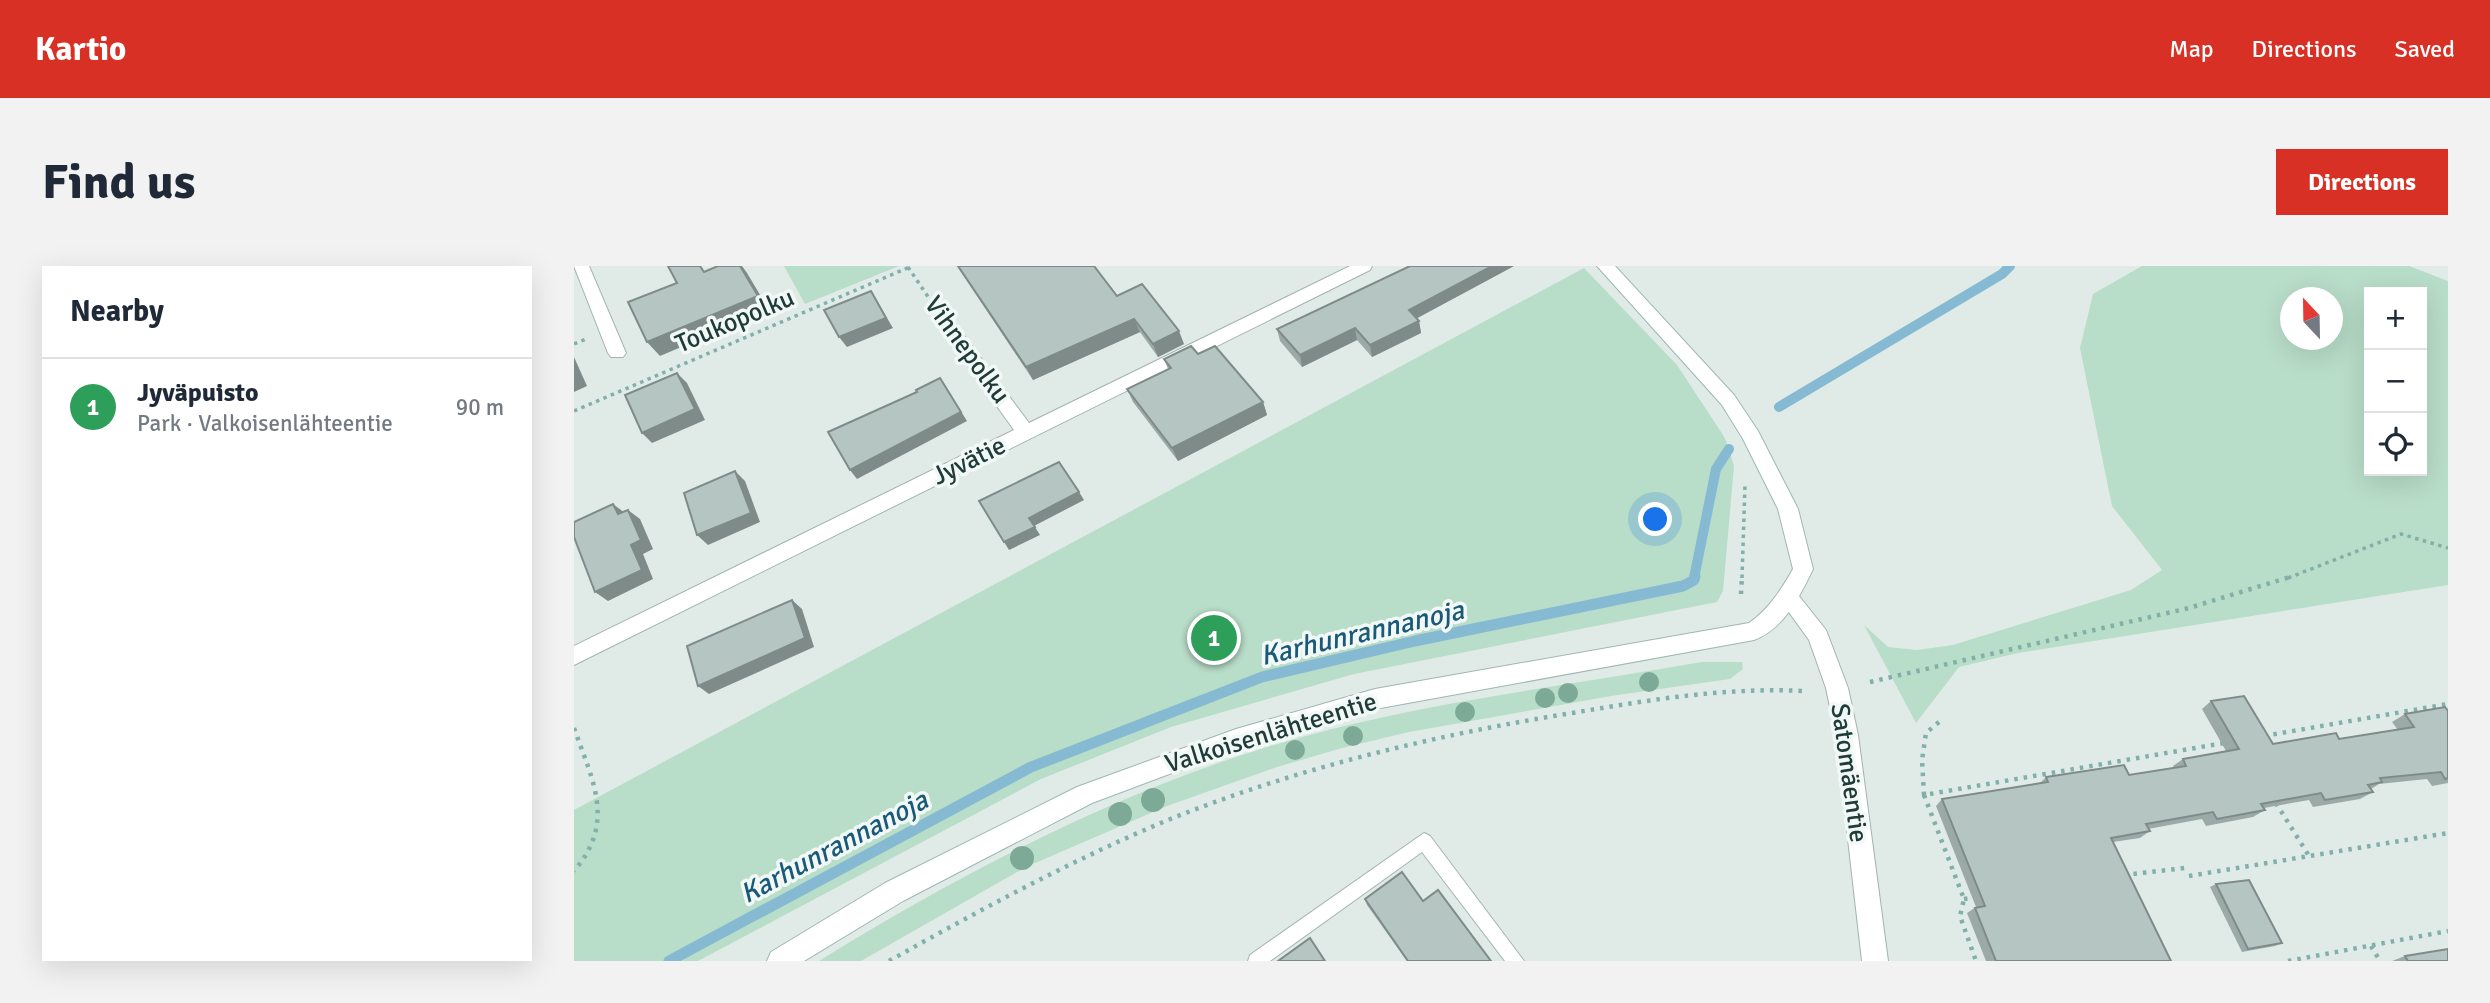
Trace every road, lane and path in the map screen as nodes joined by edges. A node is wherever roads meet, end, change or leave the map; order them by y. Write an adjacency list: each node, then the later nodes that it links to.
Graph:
1 (580, 266): 6 (street)
2 (1364, 266): 8 (street, Jyvätie)
3 (1605, 266): 9 (street, Valkoisenlähteentie)
4 (910, 267): 5 (path, Vihnepolku); 7 (path, Toukopolku)
5 (948, 326): 8 (street, Vihnepolku)
6 (617, 354)
7 (574, 411)
8 (1026, 433): 13 (street, Jyvätie)
9 (1751, 436): 11 (path); 12 (street, Valkoisenlähteentie)
10 (2448, 548): 14 (path)
11 (1741, 594)
12 (1788, 597): 35 (street, Valkoisenlähteentie); 39 (street, Satomäentie)
13 (574, 656)
14 (1870, 682)
15 (1804, 691): 36 (path)
16 (2448, 704): 19 (path)
17 (1939, 722): 23 (path)
18 (574, 728): 28 (path)
19 (2259, 737)
20 (2234, 741): 21 (path)
21 (2023, 778): 22 (path); 23 (path)
22 (2028, 789)
23 (1924, 795): 32 (path)
24 (2275, 802): 26 (path)
25 (2448, 833): 26 (path)
26 (2309, 856): 30 (path)
27 (2185, 868): 29 (path)
28 (574, 871)
29 (2121, 875)
30 (2189, 876)
31 (1990, 894): 32 (path)
32 (1964, 899): 40 (path)
33 (2448, 931): 34 (path)
34 (2371, 946): 41 (path); 42 (path)
35 (780, 961)
36 (888, 961)
37 (1256, 961): 38 (lane)
38 (1516, 961)
39 (1875, 961)
40 (1976, 961)
41 (2288, 961)
42 (2381, 961)

